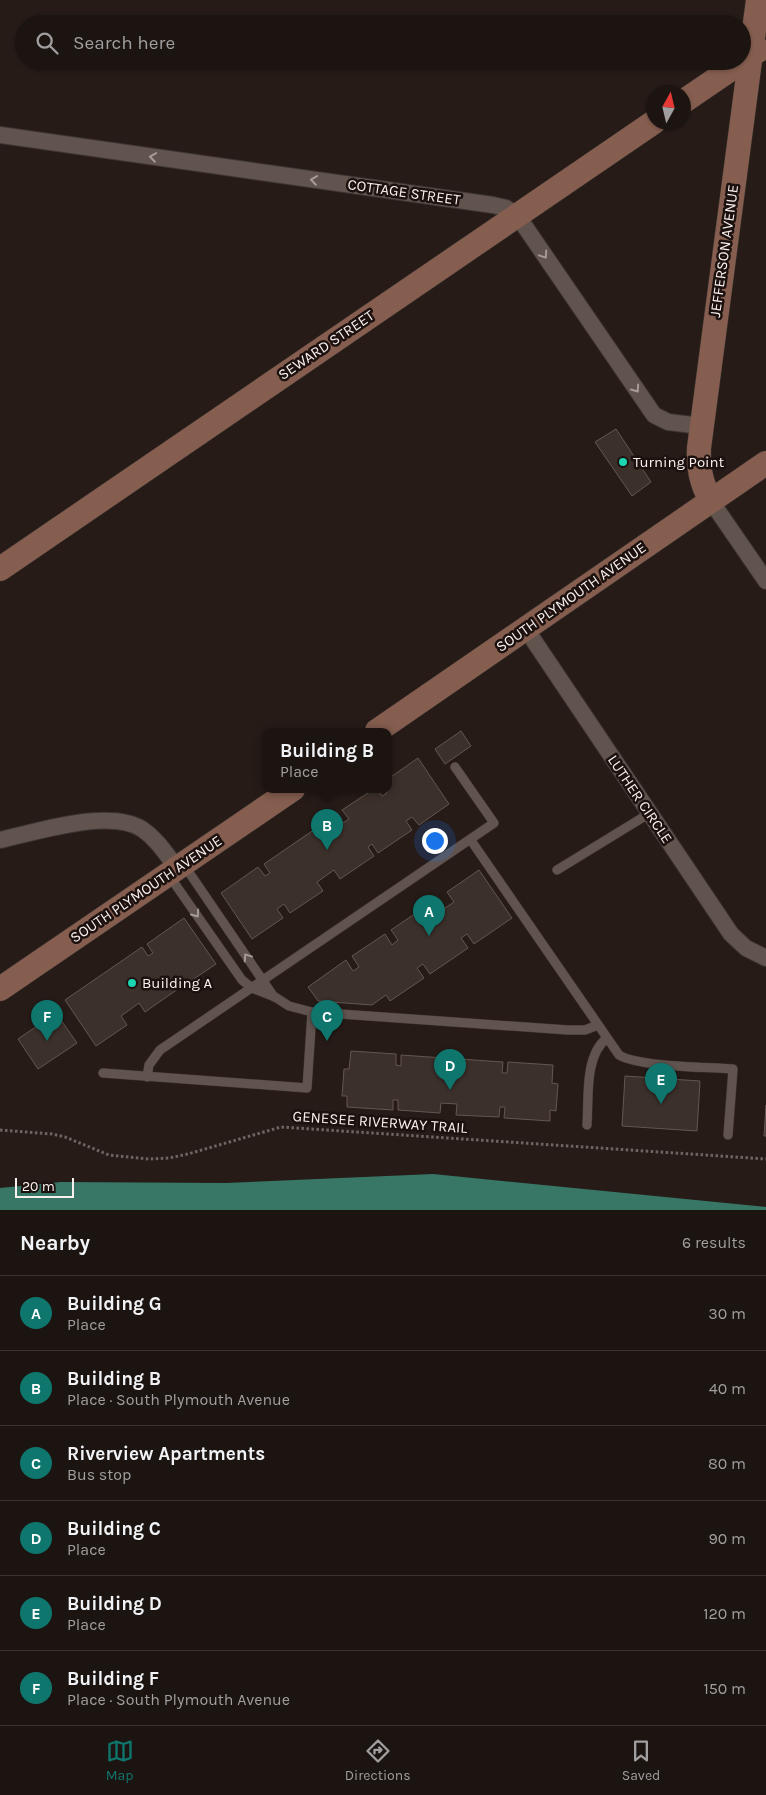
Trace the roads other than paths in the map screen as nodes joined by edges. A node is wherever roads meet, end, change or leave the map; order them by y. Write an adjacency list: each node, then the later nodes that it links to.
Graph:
1 (758, 0): 2 (main road, JEFFERSON AVENUE)
2 (758, 51): 8 (main road, JEFFERSON AVENUE)
3 (730, 70): 4 (main road)
4 (691, 96)
5 (646, 127): 7 (main road, SEWARD STREET)
6 (0, 135): 7 (street, COTTAGE STREET, one-way to 6)
7 (517, 214): 8 (street, one-way to 8); 11 (main road, SEWARD STREET)
8 (701, 426): 10 (main road, JEFFERSON AVENUE)
9 (766, 463): 10 (main road, SOUTH PLYMOUTH AVENUE)
10 (711, 501): 12 (street); 13 (main road, SOUTH PLYMOUTH AVENUE)
11 (0, 569)
12 (766, 582)
13 (526, 629): 14 (main road, SOUTH PLYMOUTH AVENUE); 17 (street, LUTHER CIRCLE)
14 (381, 728)
15 (455, 767): 18 (lane)
16 (287, 793): 20 (main road, SOUTH PLYMOUTH AVENUE)
17 (650, 813): 21 (lane); 22 (street, LUTHER CIRCLE)
18 (470, 839): 23 (lane); 28 (lane)
19 (0, 840): 20 (street)
20 (176, 869): 23 (lane, one-way to 20); 24 (lane, one-way to 24); 25 (main road, SOUTH PLYMOUTH AVENUE)
21 (558, 870)
22 (766, 958)
23 (263, 980): 24 (lane); 26 (lane)
24 (252, 988): 26 (lane); 31 (lane)
25 (0, 989)
26 (275, 997): 27 (lane)
27 (312, 1012): 28 (lane); 31 (lane)
28 (598, 1025): 29 (lane)
29 (607, 1038): 32 (lane); 33 (lane)
30 (103, 1074): 31 (lane)
31 (147, 1077)
32 (587, 1125)
33 (728, 1136)

